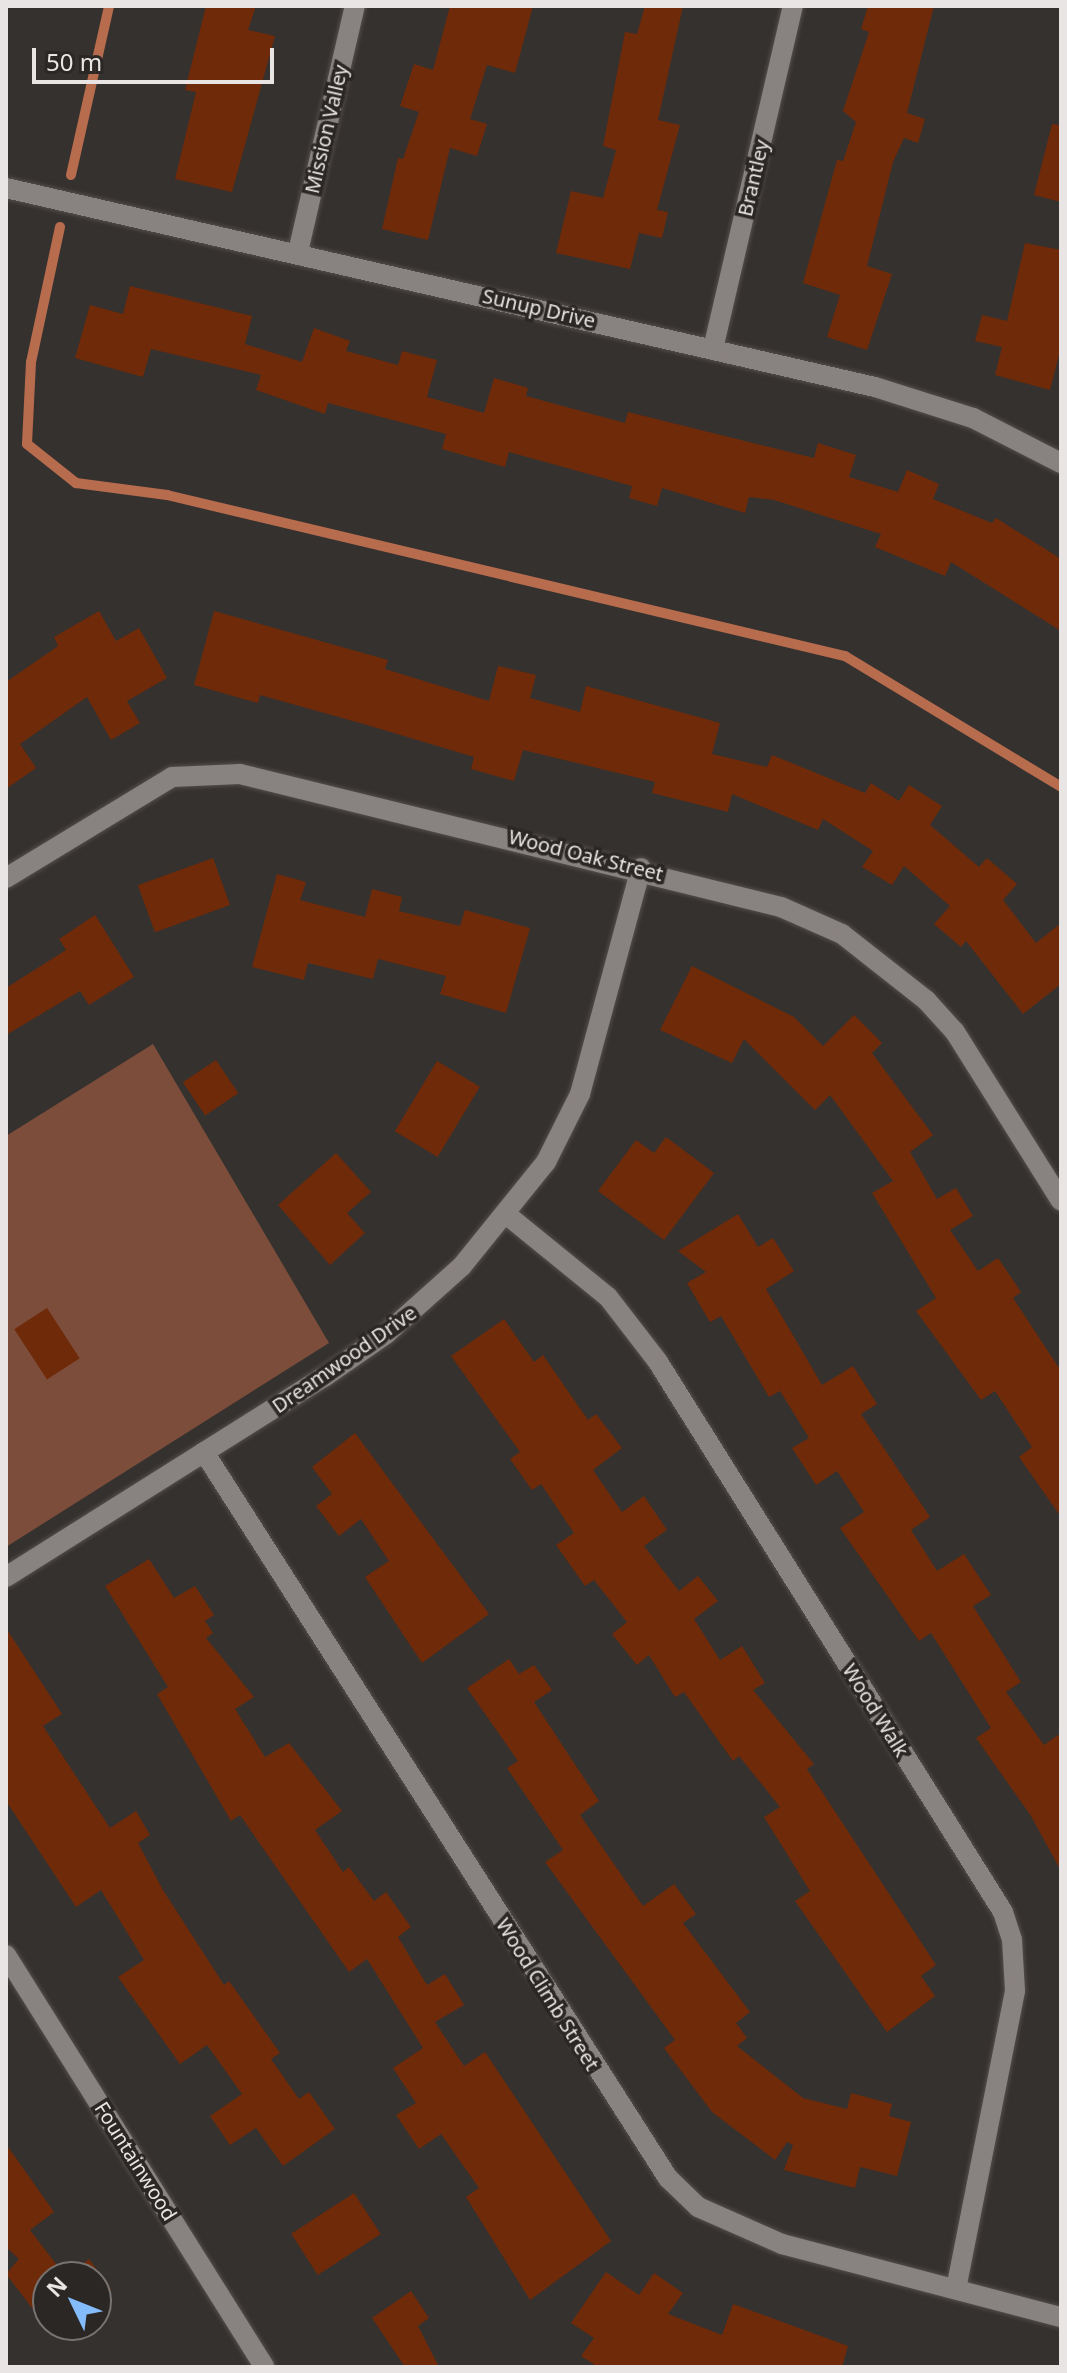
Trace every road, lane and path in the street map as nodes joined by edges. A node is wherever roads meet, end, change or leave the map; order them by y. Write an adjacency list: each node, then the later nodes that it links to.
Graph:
1 (355, 6): 4 (street, Mission Valley)
2 (793, 6): 5 (street, Brantley)
3 (6, 188): 4 (street, Sunup Drive)
4 (298, 252): 5 (street, Sunup Drive)
5 (713, 349): 6 (street, Sunup Drive)
6 (1061, 463)
7 (641, 868): 8 (street, Wood Oak Street); 9 (street, Wood Oak Street); 10 (street, Dreamwood Drive)
8 (6, 878)
9 (1061, 1201)
10 (507, 1215): 11 (street, Dreamwood Drive); 14 (street, Wood Walk)
11 (204, 1452): 12 (street, Dreamwood Drive); 14 (street, Wood Climb Street)
12 (6, 1577)
13 (6, 1955): 16 (street, Fountainwood)
14 (956, 2288): 15 (street, Wood Climb Street)
15 (1061, 2317)
16 (264, 2367)

